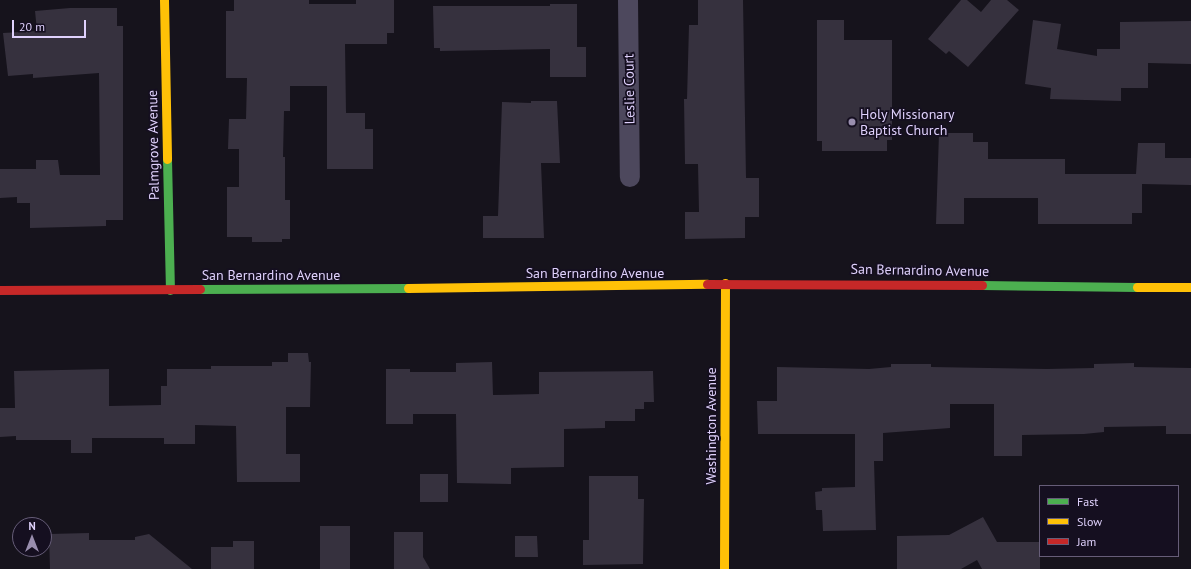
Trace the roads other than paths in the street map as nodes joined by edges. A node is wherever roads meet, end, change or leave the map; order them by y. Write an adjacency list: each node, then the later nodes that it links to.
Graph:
1 (164, 0): 7 (main road, Palmgrove Avenue)
2 (628, 0): 3 (street, Leslie Court)
3 (630, 177)
4 (725, 283): 5 (main road, San Bernardino Avenue); 7 (main road, San Bernardino Avenue); 8 (main road, Washington Avenue)
5 (1191, 287)
6 (0, 290): 7 (main road, San Bernardino Avenue)
7 (170, 290)
8 (724, 569)

